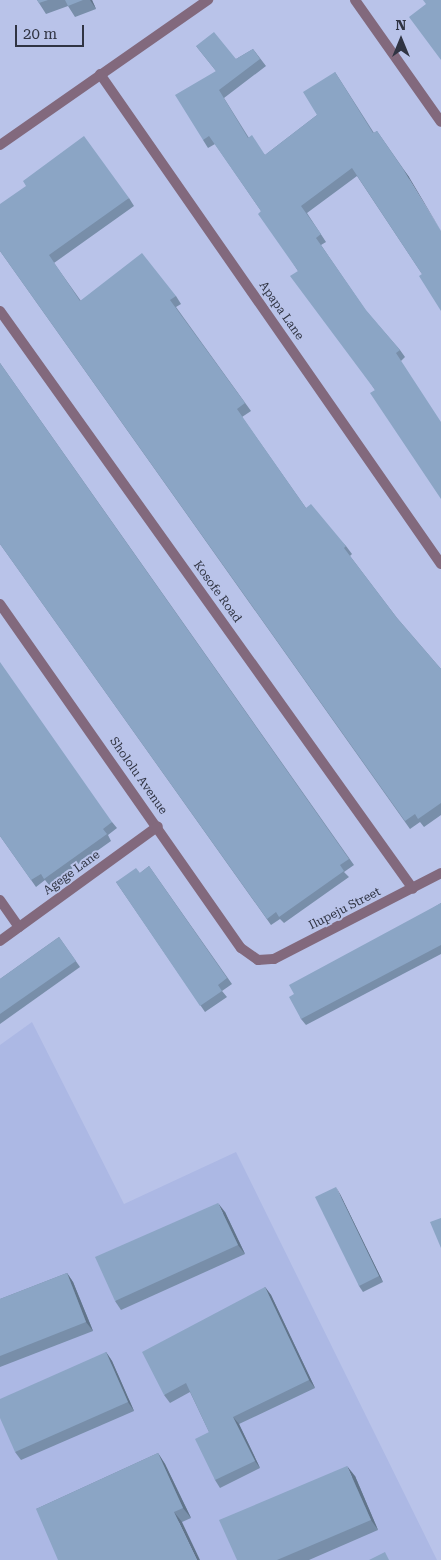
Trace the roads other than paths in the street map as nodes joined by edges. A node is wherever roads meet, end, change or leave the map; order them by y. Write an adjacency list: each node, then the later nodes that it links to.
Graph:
1 (208, 0): 3 (street)
2 (355, 0): 4 (street)
3 (100, 74): 5 (street); 7 (street, Apapa Lane)
4 (441, 122)
5 (0, 145)
6 (0, 310): 11 (street, Kosofe Road)
7 (441, 564)
8 (0, 604): 9 (street, Shololu Avenue)
9 (158, 826): 13 (street, Agege Lane); 15 (street, Shololu Avenue)
10 (441, 873): 11 (street, Ilupeju Street)
11 (413, 889): 15 (street, Ilupeju Street)
12 (0, 900): 13 (street)
13 (19, 927): 14 (street, Agege Lane)
14 (0, 941)
15 (258, 960)

